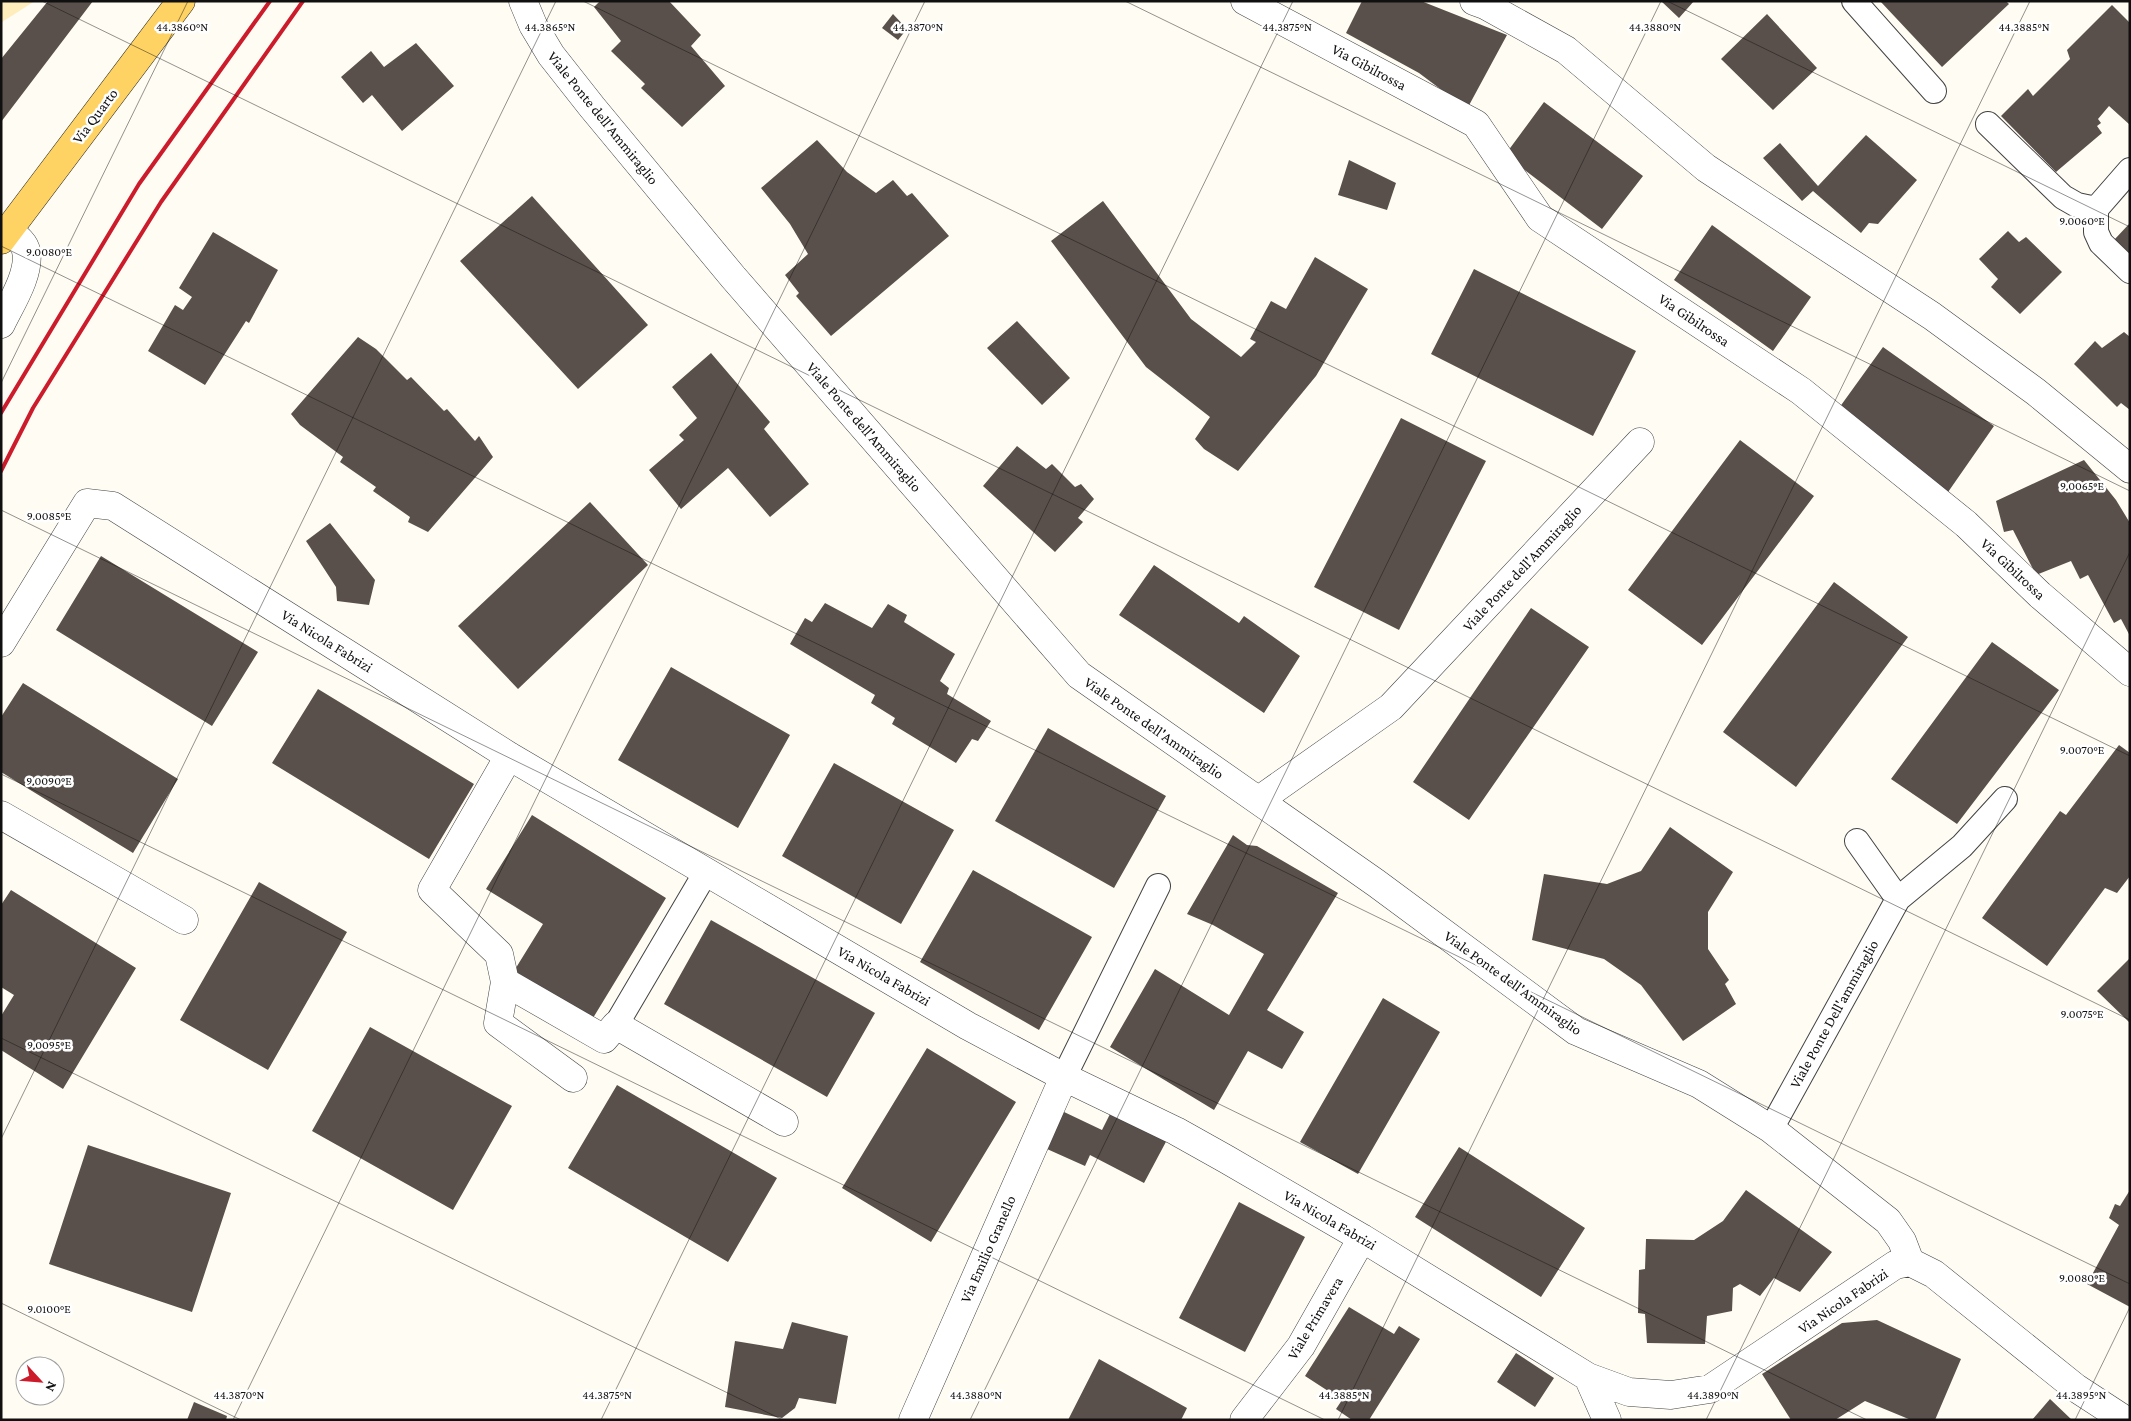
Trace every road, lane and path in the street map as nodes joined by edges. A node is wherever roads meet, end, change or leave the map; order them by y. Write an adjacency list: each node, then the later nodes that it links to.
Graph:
1 (181, 1): 10 (main road, Via Quarto)
2 (523, 1): 19 (street, Viale Ponte dell'Ammiraglio)
3 (1245, 1): 16 (street, Via Gibilrossa)
4 (1474, 1): 14 (street)
5 (1854, 1): 6 (lane)
6 (1934, 91)
7 (1988, 124): 9 (lane)
8 (2130, 170): 9 (lane)
9 (2096, 208): 11 (lane)
10 (5, 236): 12 (street)
11 (2130, 271)
12 (1, 324)
13 (1640, 442): 19 (street, Viale Ponte dell'Ammiraglio)
14 (2130, 469)
15 (1, 643): 17 (street, Via Nicola Fabrizi)
16 (2130, 672)
17 (509, 756): 22 (street, Via Nicola Fabrizi); 26 (street)
18 (2005, 799): 24 (lane, Viale Ponte Dell'ammiraglio)
19 (1259, 800): 31 (street, Viale Ponte dell'Ammiraglio)
20 (1, 815): 25 (street)
21 (1857, 841): 24 (lane)
22 (706, 872): 27 (lane); 28 (street, Via Nicola Fabrizi)
23 (1158, 886): 28 (lane)
24 (1898, 899): 31 (lane, Viale Ponte Dell'ammiraglio)
25 (184, 920)
26 (505, 982): 27 (street); 29 (street)
27 (616, 1025): 30 (street)
28 (1064, 1077): 32 (street, Via Nicola Fabrizi); 35 (street, Via Emilio Granello)
29 (574, 1078)
30 (784, 1122)
31 (1771, 1129): 33 (street, Viale Ponte dell'Ammiraglio)
32 (1362, 1238): 34 (street, Via Nicola Fabrizi); 36 (street, Viale Primavera)
33 (1910, 1262): 34 (street, Via Nicola Fabrizi); 38 (street)
34 (1588, 1377): 37 (street)
35 (912, 1420)
36 (1244, 1420)
37 (1606, 1420)
38 (2125, 1420)

